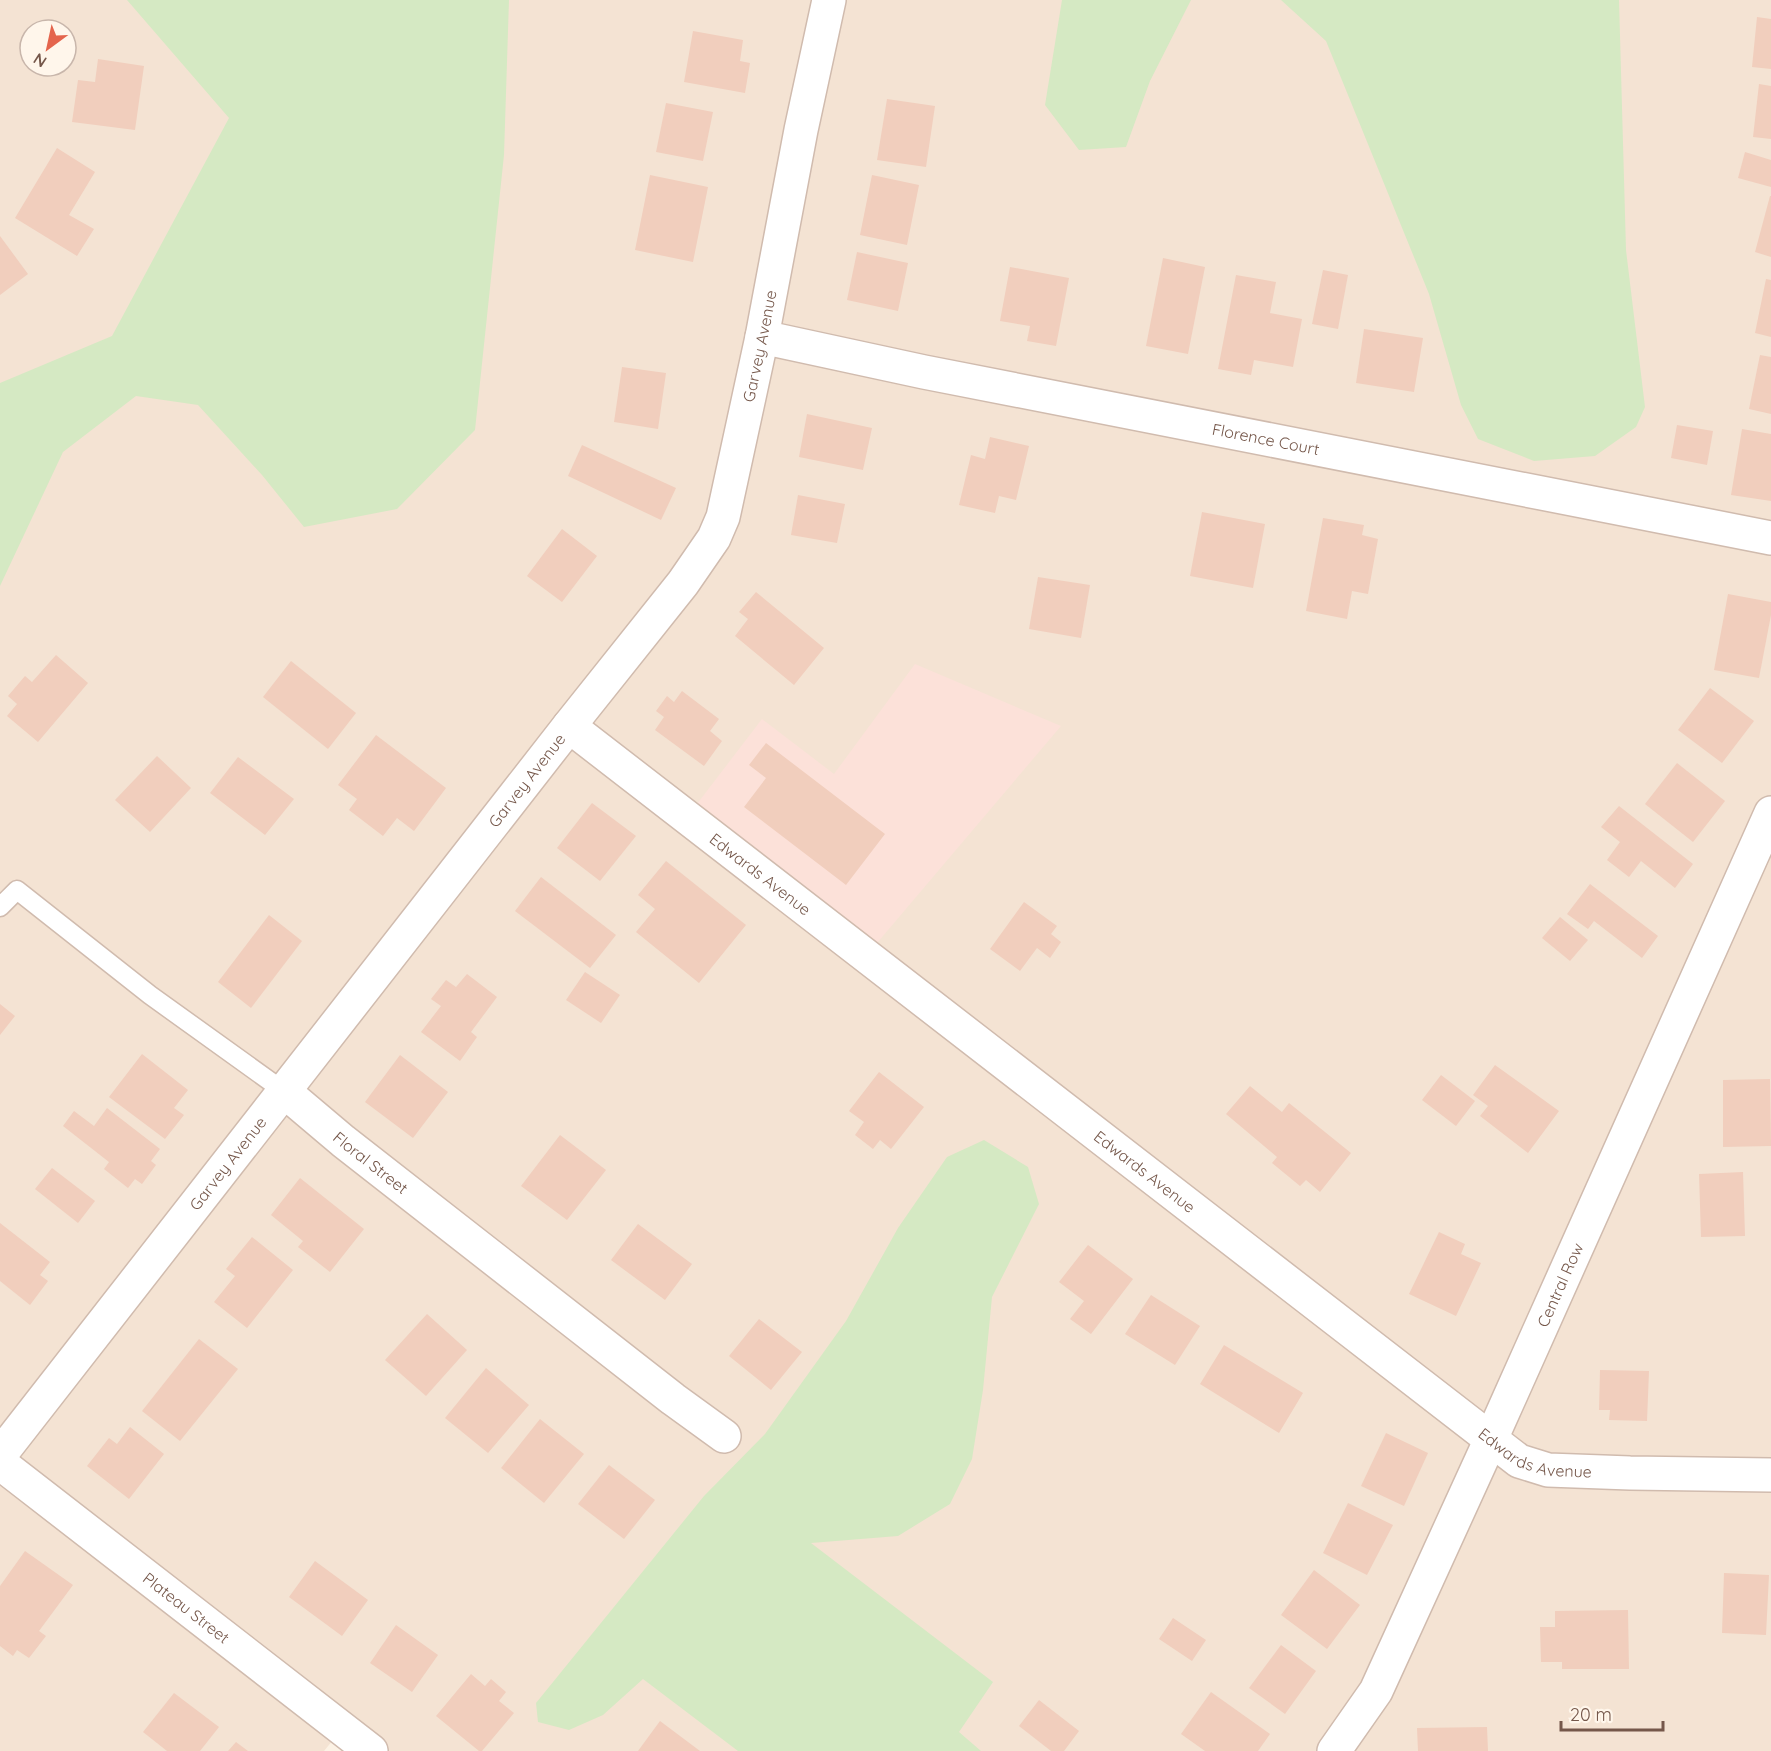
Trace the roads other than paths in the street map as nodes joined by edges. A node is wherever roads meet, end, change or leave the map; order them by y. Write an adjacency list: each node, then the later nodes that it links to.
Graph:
1 (829, 0): 2 (street, Garvey Avenue)
2 (762, 337): 3 (street, Florence Court); 4 (street, Garvey Avenue)
3 (1771, 538)
4 (569, 726): 7 (street, Garvey Avenue); 9 (street, Edwards Avenue)
5 (1771, 813): 9 (street, Central Row)
6 (0, 907): 7 (lane, Floral Street)
7 (285, 1092): 8 (street, Floral Street); 10 (street, Garvey Avenue)
8 (724, 1436)
9 (1491, 1439): 12 (street, Edwards Avenue); 14 (street, Central Row)
10 (0, 1455)
11 (0, 1463): 13 (street, Plateau Street)
12 (1771, 1475)
13 (371, 1751)
14 (1334, 1751)

